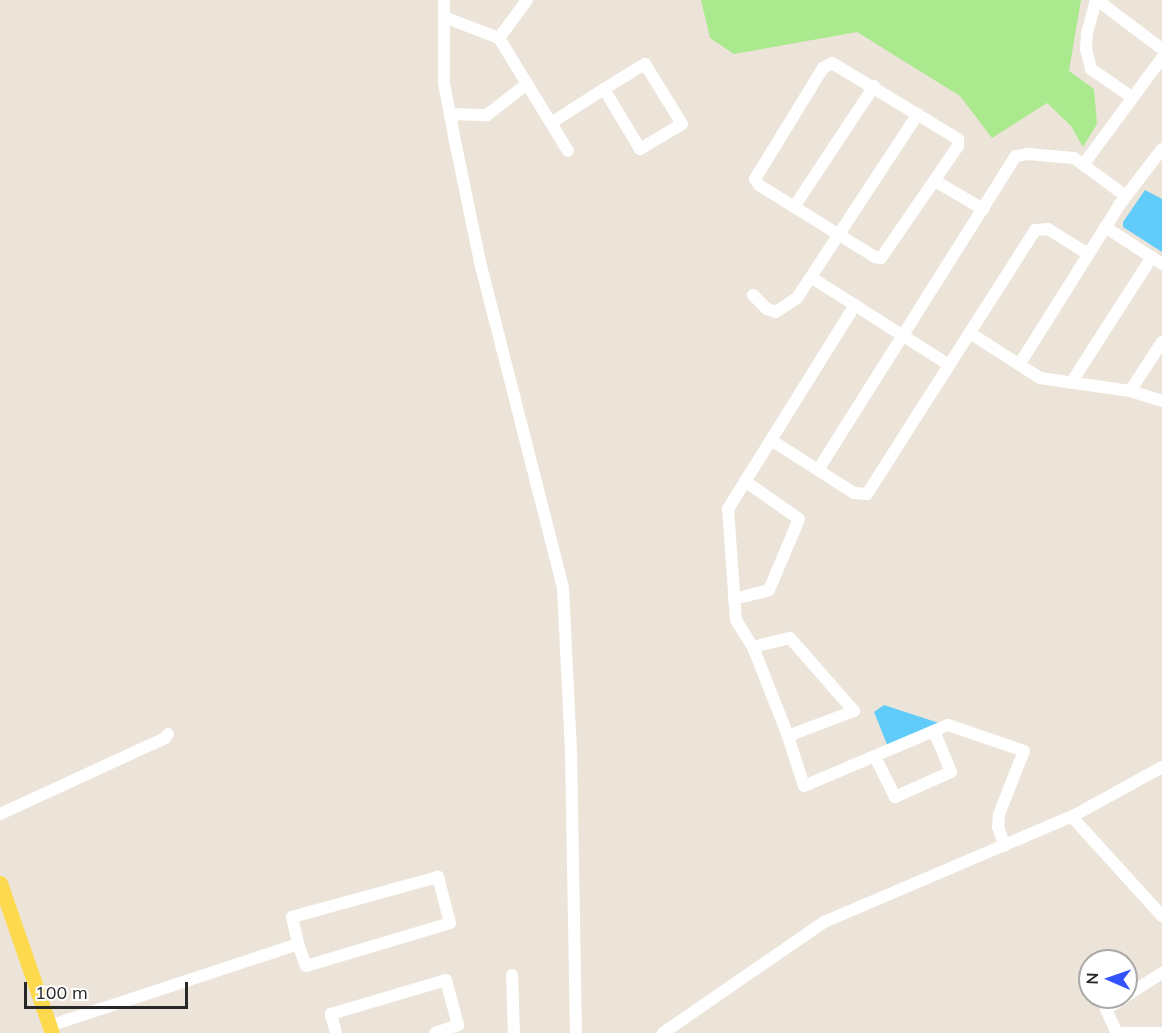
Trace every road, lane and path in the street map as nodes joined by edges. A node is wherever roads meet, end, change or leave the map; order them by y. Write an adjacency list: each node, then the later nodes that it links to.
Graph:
1 (444, 0): 4 (street)
2 (527, 0): 5 (street)
3 (1097, 0): 6 (street); 11 (street)
4 (444, 17): 5 (street); 12 (street)
5 (499, 38): 8 (street)
6 (1162, 49)
7 (1162, 58): 11 (street)
8 (527, 84): 12 (street); 14 (street)
9 (874, 86): 13 (street); 20 (street); 20 (street)
10 (604, 89): 10 (street); 14 (street)
11 (1132, 98): 17 (street)
12 (450, 114): 62 (street)
13 (918, 114): 18 (street); 23 (street)
14 (551, 123): 16 (street)
15 (1162, 149): 19 (street)
16 (568, 151)
17 (1083, 165): 19 (street); 21 (street)
18 (935, 181): 21 (street); 23 (street)
19 (1126, 196): 22 (street)
20 (794, 207): 23 (street)
21 (983, 209): 30 (street)
22 (1105, 227): 24 (street); 25 (street)
23 (840, 235): 26 (street)
24 (1088, 254): 29 (street); 33 (street)
25 (1157, 261): 34 (street)
26 (812, 278): 27 (street); 28 (street)
27 (753, 296)
28 (855, 305): 30 (street); 37 (street)
29 (970, 333): 32 (street); 33 (street)
30 (903, 335): 32 (street); 38 (street)
31 (1162, 342): 35 (street)
32 (949, 365): 38 (street)
33 (1019, 365): 34 (street)
34 (1071, 383): 35 (street)
35 (1131, 391): 36 (street)
36 (1162, 401)
37 (771, 440): 38 (street); 39 (street)
38 (818, 470)
39 (745, 481): 40 (street); 40 (street)
40 (734, 599): 41 (street)
41 (753, 647): 44 (street); 44 (street)
42 (934, 731): 45 (street); 45 (street); 49 (street)
43 (168, 734): 47 (street)
44 (788, 736): 45 (street)
45 (875, 758)
46 (1162, 767): 48 (street)
47 (0, 814)
48 (1072, 817): 49 (street); 51 (street)
49 (1005, 846): 63 (street)
50 (0, 883): 57 (main road)
51 (1162, 916)
52 (298, 944): 52 (street); 57 (street)
53 (1162, 973): 55 (street)
54 (512, 975): 61 (street)
55 (1138, 989)
56 (1106, 1009): 64 (street)
57 (50, 1029)
58 (1160, 1032): 64 (street)
59 (336, 1033): 60 (street)
60 (435, 1033)
61 (514, 1033)
62 (576, 1033)
63 (663, 1033)
64 (1116, 1033)

